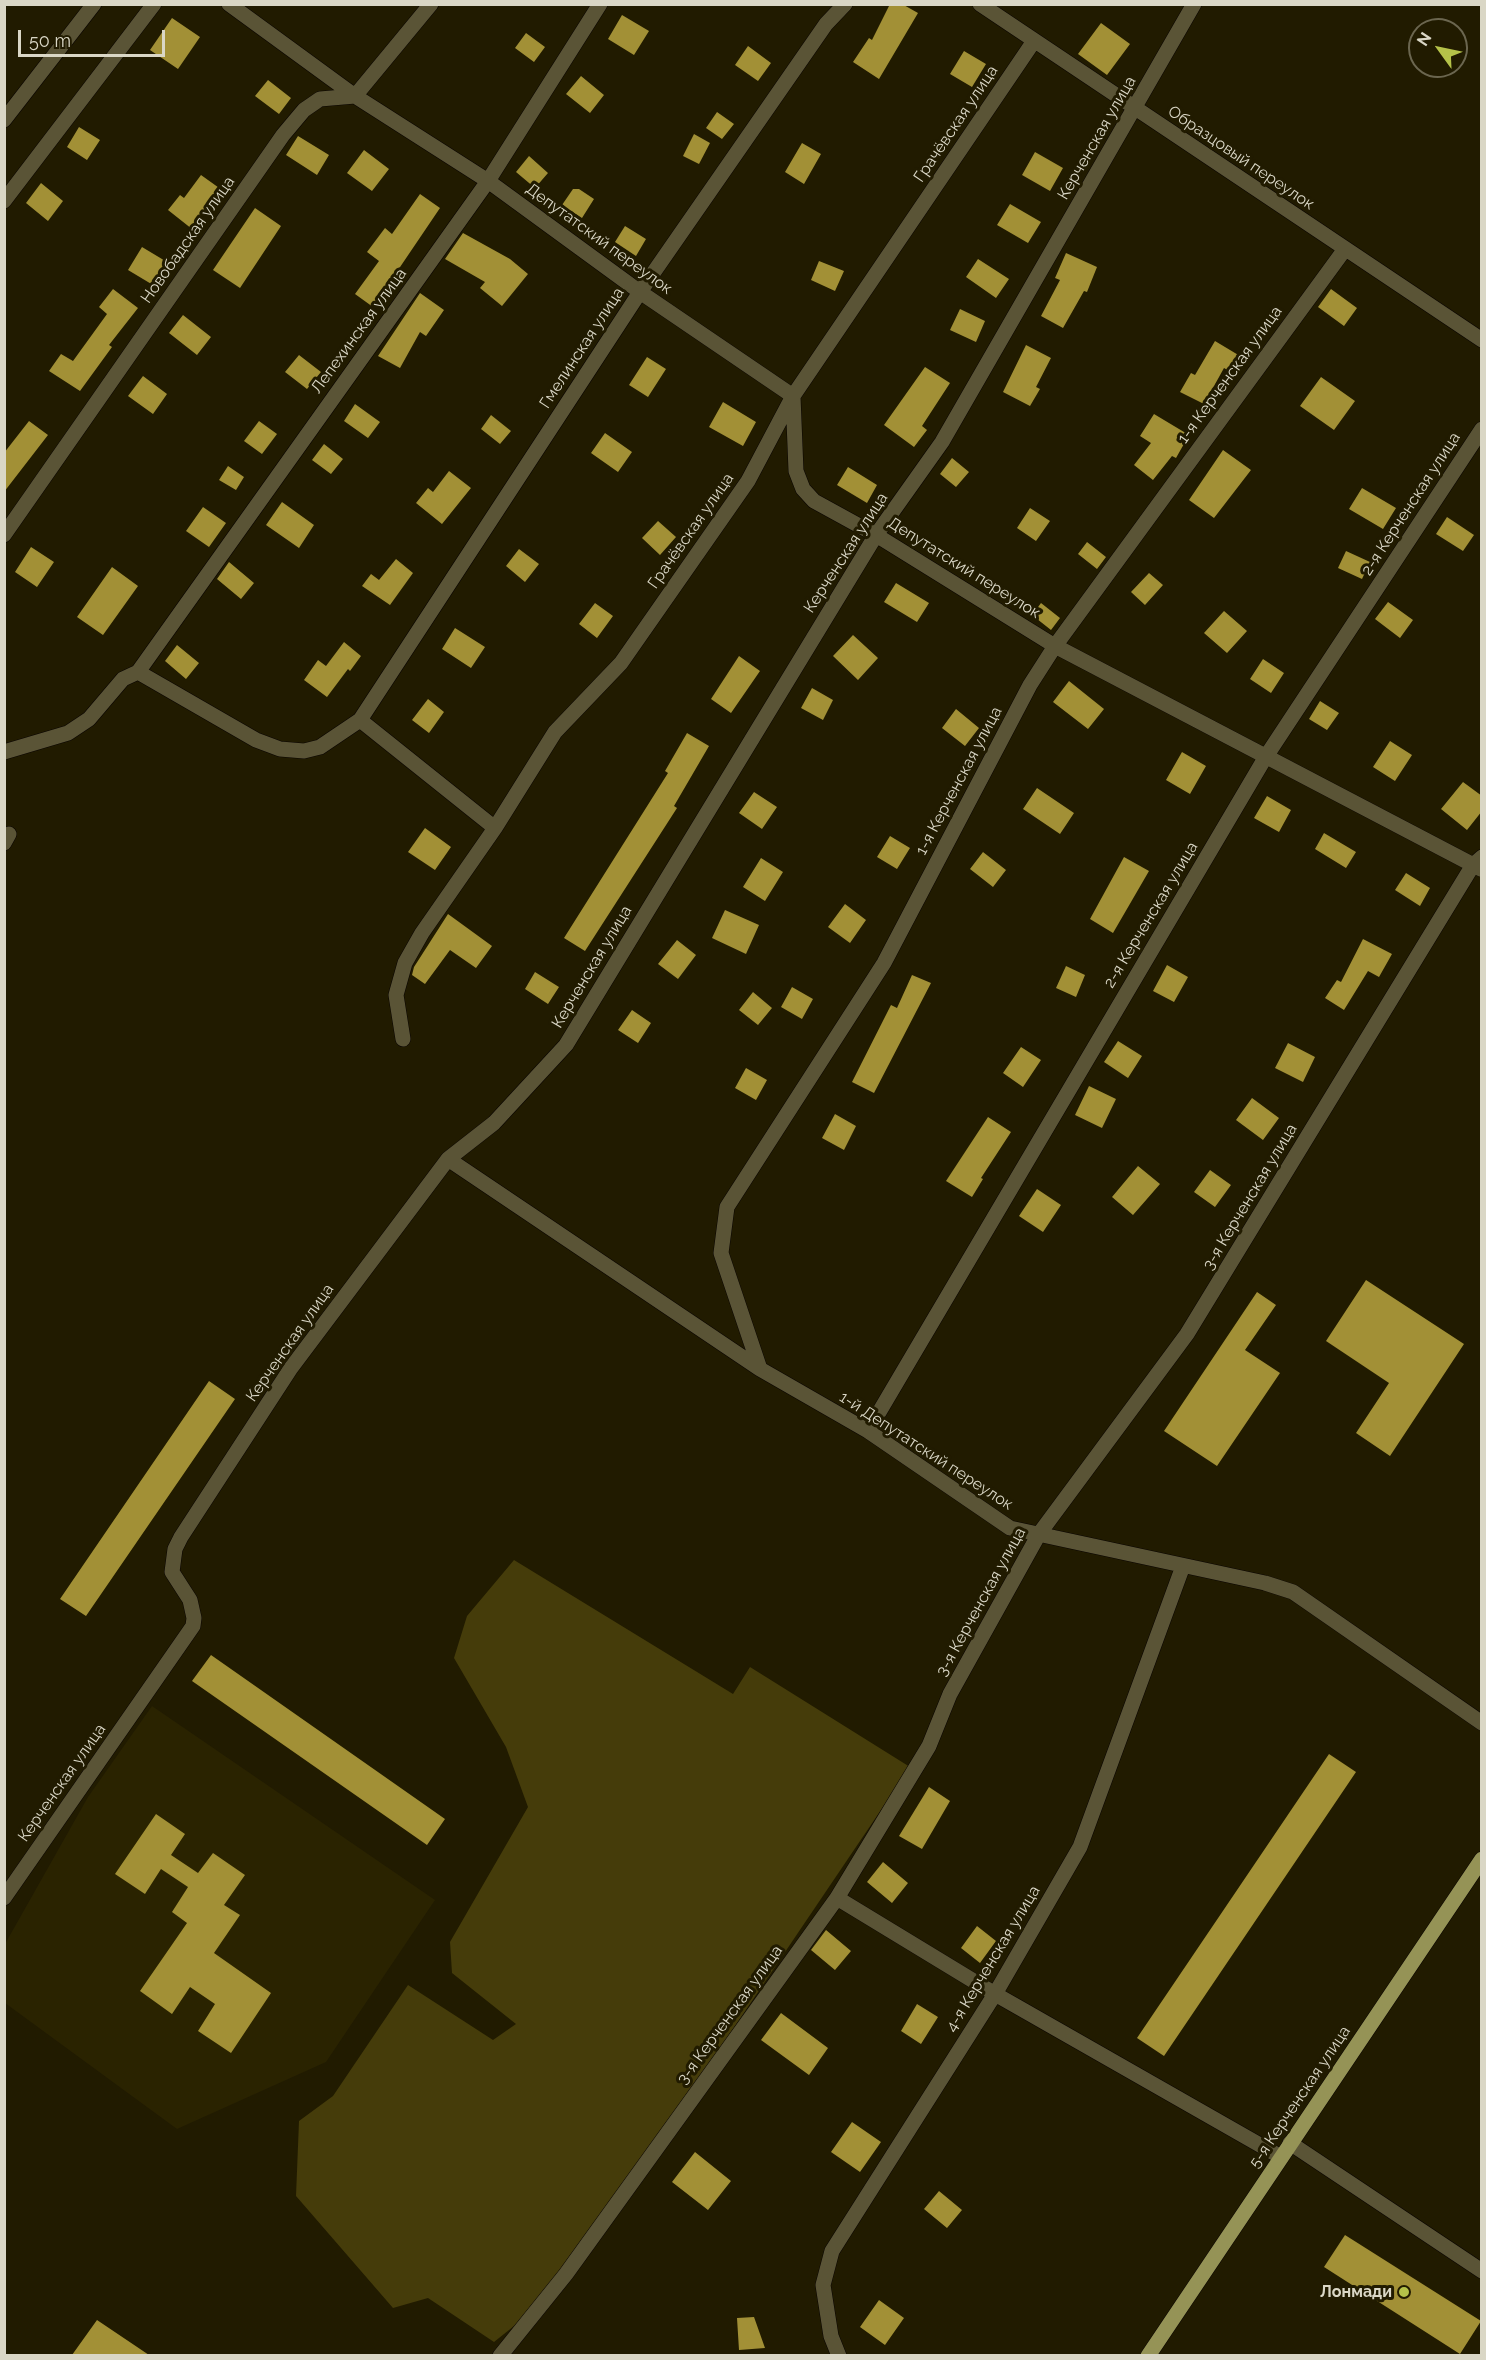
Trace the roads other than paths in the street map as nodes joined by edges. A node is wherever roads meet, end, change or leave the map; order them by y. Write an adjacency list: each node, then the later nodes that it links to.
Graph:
1 (94, 4): 12 (street)
2 (154, 4): 14 (street)
3 (229, 4): 10 (street, Депутатский переулок)
4 (431, 4): 10 (street)
5 (600, 4): 13 (street, Лепехинская улица)
6 (845, 4): 16 (street, Гмелинская улица)
7 (980, 4): 9 (street, Образцовый переулок)
8 (1194, 4): 11 (street, Керченская улица)
9 (1034, 42): 11 (street, Образцовый переулок); 18 (street, Грачёвская улица)
10 (355, 96): 13 (street, Депутатский переулок); 20 (street, Новобадская улица)
11 (1135, 109): 15 (street, Образцовый переулок); 21 (street, Керченская улица)
12 (4, 120)
13 (488, 181): 16 (street, Депутатский переулок); 23 (street, Лепехинская улица)
14 (4, 201)
15 (1345, 249): 17 (street, Образцовый переулок); 22 (street, 1-я Керченская улица)
16 (640, 292): 18 (street, Депутатский переулок); 24 (street, Гмелинская улица)
17 (1482, 340)
18 (793, 396): 21 (street, Депутатский переулок); 27 (street, Грачёвская улица)
19 (1482, 429): 26 (street, 2-я Керченская улица)
20 (4, 535)
21 (876, 535): 22 (street, Депутатский переулок); 30 (street, Керченская улица)
22 (1055, 646): 26 (street, Депутатский переулок); 31 (street, 1-я Керченская улица)
23 (138, 672): 24 (street); 25 (street, Лепехинская улица)
24 (360, 720): 27 (street)
25 (4, 752)
26 (1265, 758): 28 (street, Депутатский переулок); 32 (street, 2-я Керченская улица)
27 (495, 828): 29 (street, Грачёвская улица)
28 (1479, 864): 33 (street, 3-я Керченская улица)
29 (403, 1039)
30 (448, 1159): 31 (street, 1-й Депутатский переулок); 37 (street, Керченская улица)
31 (760, 1369): 32 (street, 1-й Депутатский переулок)
32 (868, 1431): 33 (street, 1-й Депутатский переулок)
33 (1039, 1534): 34 (street, 1-й Депутатский переулок); 38 (street, 3-я Керченская улица)
34 (1183, 1566): 35 (street, 1-й Депутатский переулок); 39 (street, 4-я Керченская улица)
35 (1482, 1722)
36 (1482, 1859): 40 (main road, 5-я Керченская улица)
37 (4, 1898)
38 (837, 1898): 39 (street); 43 (street, 3-я Керченская улица)
39 (995, 1994): 41 (street); 44 (street, 4-я Керченская улица)
40 (1290, 2143): 41 (main road, 5-я Керченская улица); 42 (street)
41 (1281, 2157): 45 (main road, 5-я Керченская улица)
42 (1482, 2271)
43 (500, 2355)
44 (839, 2355)
45 (1148, 2355)

